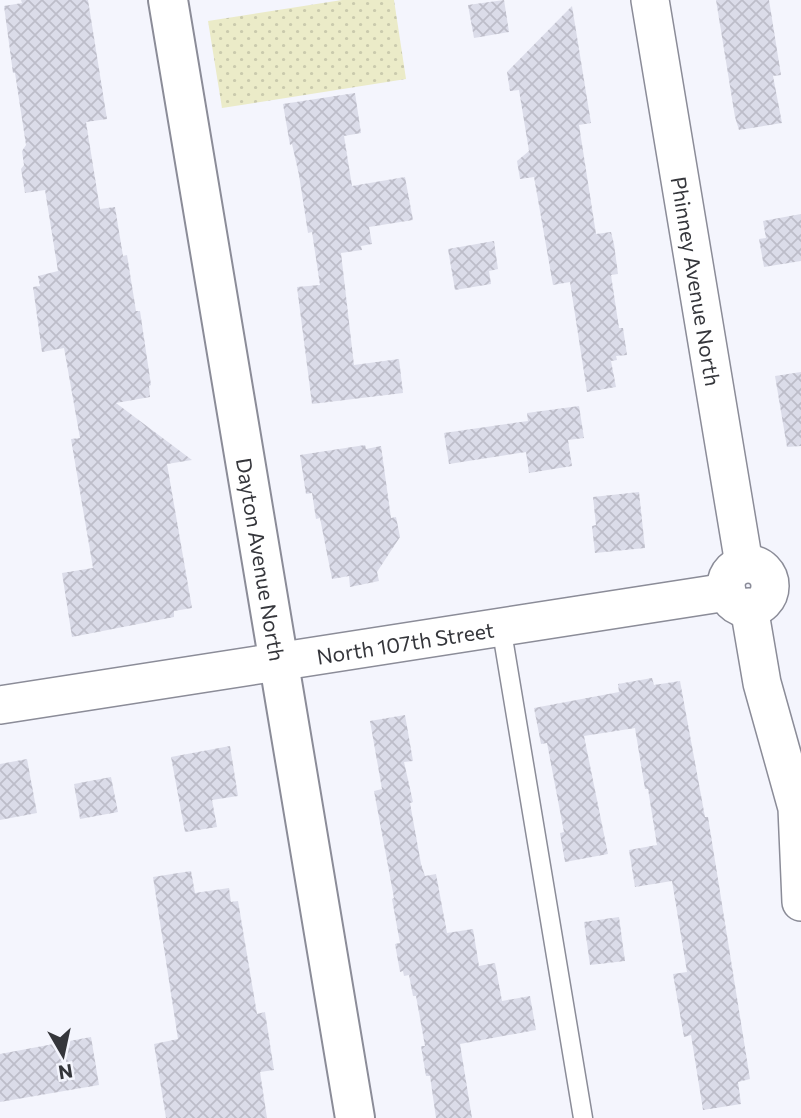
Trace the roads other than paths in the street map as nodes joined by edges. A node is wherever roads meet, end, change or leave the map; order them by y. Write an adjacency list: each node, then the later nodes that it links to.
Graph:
1 (168, 0): 5 (street, Dayton Avenue North)
2 (650, 0): 3 (street, Phinney Avenue North)
3 (758, 587): 4 (street, North 107th Street); 7 (street, Phinney Avenue North)
4 (501, 626): 5 (street, North 107th Street); 9 (lane)
5 (278, 661): 6 (street, North 107th Street); 8 (street, Dayton Avenue North)
6 (0, 705)
7 (801, 902)
8 (355, 1118)
9 (583, 1118)

